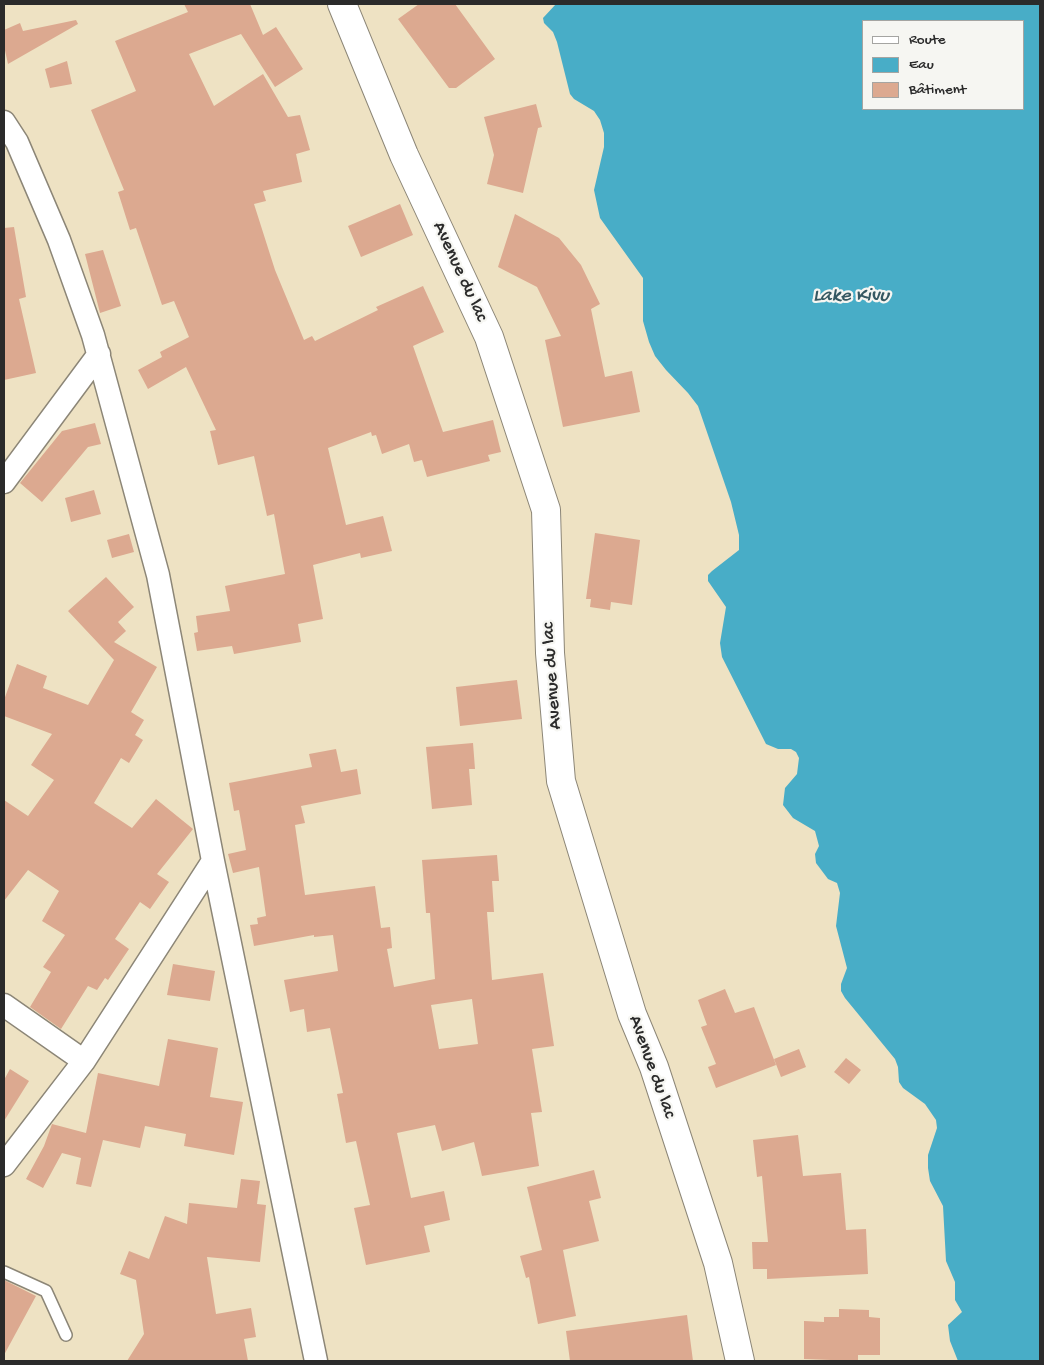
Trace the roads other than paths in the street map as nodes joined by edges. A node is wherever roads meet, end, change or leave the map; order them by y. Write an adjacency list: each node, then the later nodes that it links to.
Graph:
1 (342, 4): 12 (main road, Avenue du lac)
2 (4, 122): 3 (street)
3 (99, 354): 4 (street); 5 (street)
4 (4, 482)
5 (213, 861): 7 (street); 11 (street)
6 (4, 1005): 7 (street)
7 (84, 1061): 8 (street)
8 (7, 1156)
9 (4, 1272): 10 (lane)
10 (66, 1335)
11 (316, 1361)
12 (740, 1361)

